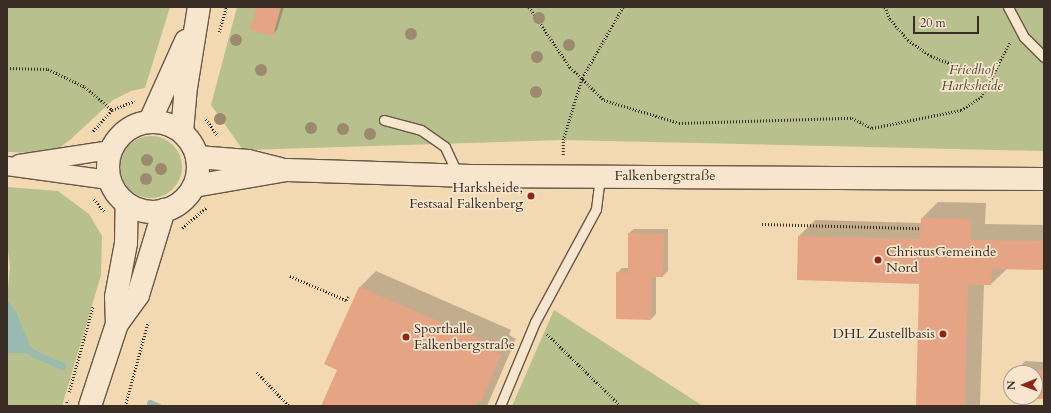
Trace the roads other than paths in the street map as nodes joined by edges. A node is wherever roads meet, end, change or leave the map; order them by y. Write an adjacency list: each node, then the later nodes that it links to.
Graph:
1 (1008, 7): 3 (lane)
2 (197, 13): 5 (street); 6 (street)
3 (1044, 57)
4 (384, 120): 11 (lane)
5 (150, 121): 6 (street); 7 (street)
6 (182, 132): 8 (street)
7 (111, 150): 9 (street); 14 (street)
8 (197, 157): 10 (street, Falkenbergstraße); 15 (street)
9 (9, 166): 14 (street)
10 (287, 170): 11 (street, Falkenbergstraße); 15 (street, Falkenbergstraße)
11 (458, 175): 12 (street, Falkenbergstraße)
12 (600, 176): 13 (street, Falkenbergstraße); 20 (lane)
13 (1044, 179)
14 (109, 180): 16 (street)
15 (194, 186): 17 (street)
16 (127, 204): 17 (street); 18 (street)
17 (164, 210): 18 (street)
18 (117, 324): 19 (street)
19 (90, 406)
20 (500, 406)

